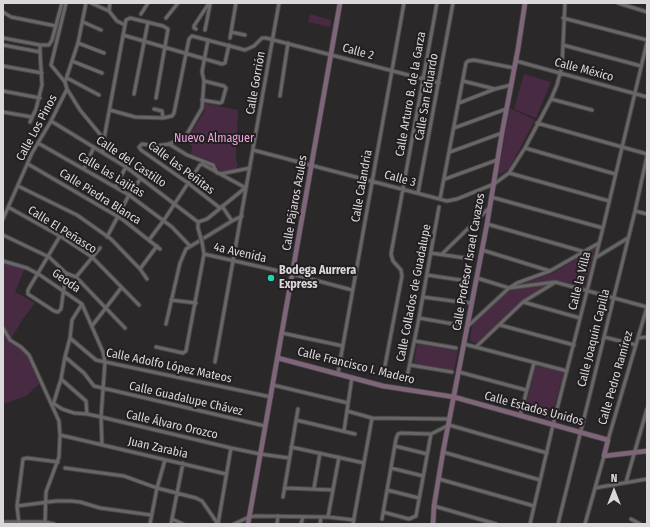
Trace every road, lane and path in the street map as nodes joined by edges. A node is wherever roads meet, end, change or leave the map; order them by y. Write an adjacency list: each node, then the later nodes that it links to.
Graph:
1 (56, 3): 18 (street)
2 (66, 3): 66 (street)
3 (86, 3): 25 (street)
4 (91, 3): 19 (street)
5 (110, 3): 19 (street)
6 (148, 3): 22 (street)
7 (178, 3): 23 (street)
8 (210, 3): 29 (street); 31 (street)
9 (236, 3): 32 (street)
10 (279, 3): 37 (street, Calle Gorrión)
11 (340, 3): 51 (street, Calle Pájaros Azules)
12 (404, 3): 58 (street, Calle Calandria)
13 (437, 3): 63 (street, Calle Arturo B. de la Garza)
14 (453, 3): 67 (street, Calle San Eduardo)
15 (525, 3): 54 (street, Calle Profesor Israel Cavazos)
16 (565, 3): 24 (street)
17 (618, 3): 21 (street)
18 (62, 4): 28 (street)
19 (109, 11): 27 (street)
20 (3, 12): 28 (street)
21 (647, 12)
22 (141, 14)
23 (166, 18)
24 (563, 18): 40 (street); 45 (street)
25 (83, 22): 30 (street); 41 (street)
26 (148, 22): 27 (street); 39 (street); 47 (street)
27 (125, 25): 33 (street)
28 (56, 26): 44 (street)
29 (195, 28)
30 (101, 30)
31 (205, 30)
32 (231, 32): 34 (street); 36 (street)
33 (123, 35): 39 (street); 84 (street)
34 (245, 35)
35 (3, 38): 44 (street)
36 (230, 38)
37 (273, 39): 42 (street, Calle 2); 46 (street); 102 (street, Calle Gorrión)
38 (208, 40): 46 (street); 50 (street); 52 (street)
39 (144, 41): 47 (street); 72 (street)
40 (647, 41): 56 (street, Calle la Villa)
41 (78, 43): 49 (street); 53 (street)
42 (288, 43): 51 (street, Calle 2); 75 (street)
43 (3, 45): 48 (street)
44 (40, 45): 48 (street)
45 (563, 45): 56 (street); 61 (street)
46 (229, 46): 52 (street)
47 (165, 48): 50 (street); 78 (street)
48 (40, 52): 59 (street)
49 (104, 53)
50 (185, 53): 52 (street); 88 (street)
51 (331, 54): 58 (street, Calle 2); 108 (street, Calle Pájaros Azules)
52 (204, 59): 64 (street)
53 (72, 61): 60 (street); 62 (street)
54 (516, 61): 57 (street, Calle Profesor Israel Cavazos); 61 (street, Calle México)
55 (3, 66): 59 (street)
56 (641, 66): 73 (street, Calle la Villa)
57 (514, 68): 65 (street); 68 (street, Calle Profesor Israel Cavazos)
58 (392, 70): 63 (street, Calle 2); 117 (street, Calle Calandria)
59 (42, 73): 77 (street)
60 (102, 73)
61 (561, 73): 73 (street, Calle México); 79 (street)
62 (67, 78): 66 (street); 74 (street)
63 (423, 78): 67 (street, Calle 2); 123 (street, Calle Arturo B. de la Garza)
64 (204, 81): 80 (street); 80 (street)
65 (463, 81): 70 (street); 81 (street)
66 (65, 82): 69 (street)
67 (439, 82): 124 (street, Calle San Eduardo)
68 (511, 85): 70 (street); 83 (street, Calle Profesor Israel Cavazos)
69 (67, 89): 89 (street, Calle Los Pinos); 94 (street)
70 (495, 89): 81 (street)
71 (3, 91): 77 (street)
72 (134, 94)
73 (634, 94): 76 (street, Calle México); 99 (street, Calle la Villa)
74 (99, 95)
75 (280, 96)
76 (647, 97)
77 (40, 98): 87 (street)
78 (156, 98)
79 (551, 99): 85 (street); 91 (street)
80 (202, 100): 98 (street)
81 (459, 103): 92 (street)
82 (154, 109): 88 (street)
83 (506, 109): 92 (street); 95 (street, Calle Profesor Israel Cavazos)
84 (110, 110): 88 (street); 93 (street)
85 (592, 110)
86 (3, 112): 87 (street)
87 (32, 117): 90 (street)
88 (163, 118)
89 (51, 121): 97 (street, Calle Los Pinos); 100 (street, Calle del Castillo)
90 (30, 122)
91 (537, 123): 99 (street); 101 (street)
92 (454, 128): 103 (street)
93 (105, 132): 94 (street); 96 (street)
94 (99, 133): 96 (street)
95 (502, 133): 103 (street); 106 (street, Calle Profesor Israel Cavazos)
96 (104, 139): 104 (street)
97 (38, 143): 107 (street, Calle Los Pinos); 111 (street, Calle las Lajitas)
98 (169, 144): 113 (street); 118 (street, Calle las Peñitas)
99 (622, 147): 105 (street); 114 (street, Calle la Villa)
100 (94, 148): 104 (street, Calle del Castillo); 111 (street)
101 (525, 148): 112 (street); 114 (street)
102 (253, 150): 108 (street, Calle 3); 110 (street, Calle Gorrión)
103 (450, 152): 116 (street)
104 (103, 153): 109 (street, Calle del Castillo)
105 (647, 155): 134 (street, Calle Joaquín Capilla)
106 (497, 160): 116 (street); 119 (street, Calle Profesor Israel Cavazos)
107 (28, 164): 120 (street, Calle Los Pinos); 136 (street, Calle Piedra Blanca)
108 (311, 165): 117 (street, Calle 3); 169 (street, Calle Pájaros Azules)
109 (126, 167): 115 (street, Calle del Castillo); 121 (street)
110 (250, 168): 113 (street); 122 (street, Calle Gorrión)
111 (84, 169): 121 (street, Calle las Lajitas)
112 (509, 173): 119 (street, Calle 3); 128 (street)
113 (218, 174): 118 (street); 122 (street)
114 (615, 174): 128 (street, Calle la Villa)
115 (141, 178): 125 (street); 129 (street, Calle del Castillo)
116 (445, 179): 127 (street)
117 (373, 181): 123 (street, Calle 3); 179 (street, Calle Calandria)
118 (188, 183): 129 (street); 131 (street, Calle las Peñitas)
119 (494, 184): 126 (street, Calle Profesor Israel Cavazos); 127 (street, Calle 3)
120 (18, 186): 130 (street, Calle Los Pinos); 146 (street)
121 (115, 187): 125 (street, Calle las Lajitas)
122 (246, 188): 131 (street); 137 (street, Calle Gorrión)
123 (403, 189): 124 (street, Calle 3); 219 (street, Calle Arturo B. de la Garza)
124 (418, 193): 127 (street, Calle 3)
125 (129, 195): 136 (street); 139 (street, Calle las Lajitas)
126 (491, 197): 133 (street, Calle Profesor Israel Cavazos); 143 (street)
127 (440, 199)
128 (609, 201): 143 (street, Calle la Villa)
129 (174, 203): 139 (street); 141 (street, Calle del Castillo)
130 (8, 207): 138 (street, Calle Los Pinos); 145 (street, Calle El Peñasco)
131 (221, 207): 140 (street, Calle las Peñitas); 141 (street)
132 (439, 207): 156 (street, Calle Collados de Guadalupe)
133 (489, 207): 142 (street, Calle Profesor Israel Cavazos); 158 (street)
134 (635, 210): 135 (street); 147 (street, Calle Joaquín Capilla)
135 (647, 214)
136 (117, 216): 146 (street); 148 (street, Calle Piedra Blanca)
137 (242, 216): 140 (street); 163 (street, Calle Gorrión)
138 (3, 219)
139 (164, 220): 148 (street); 151 (street, Calle las Lajitas)
140 (232, 220): 151 (street)
141 (198, 222): 157 (street, 4a Avenida, bridge)
142 (487, 224): 154 (street, Calle Profesor Israel Cavazos); 155 (street)
143 (603, 228): 149 (street, Calle la Villa)
144 (3, 235): 159 (street)
145 (60, 236): 159 (street); 160 (street, Calle El Peñasco)
146 (107, 236): 165 (street)
147 (628, 238): 161 (street); 182 (street, Calle Joaquín Capilla)
148 (149, 240): 150 (street, Calle Piedra Blanca)
149 (599, 243): 155 (street); 161 (street, Calle la Villa)
150 (157, 246): 153 (street, Calle Piedra Blanca); 165 (street)
151 (190, 246): 183 (street)
152 (100, 248): 160 (street)
153 (160, 249)
154 (482, 250): 166 (street); 172 (street, Calle Profesor Israel Cavazos)
155 (585, 252): 166 (street)
156 (431, 253): 158 (street); 170 (street, Calle Collados de Guadalupe)
157 (204, 254): 163 (street, 4a Avenida); 185 (street)
158 (442, 254): 162 (street)
159 (48, 257): 167 (street); 168 (street)
160 (92, 257): 171 (street); 176 (street, Calle El Peñasco)
161 (595, 258): 180 (street, Calle la Villa)
162 (472, 259)
163 (234, 260): 169 (street, 4a Avenida); 216 (street, Calle Gorrión)
164 (3, 261): 167 (street, Geoda)
165 (140, 269): 173 (street)
166 (550, 271): 177 (street)
167 (37, 273): 178 (street, Geoda); 178 (street)
168 (66, 273): 171 (street); 178 (street)
169 (292, 274): 179 (street, 4a Avenida); 200 (street, Calle Pájaros Azules)
170 (427, 275): 174 (street); 181 (street, Calle Collados de Guadalupe)
171 (76, 277): 190 (street)
172 (476, 278): 177 (street); 186 (street, Calle Profesor Israel Cavazos)
173 (147, 279)
174 (467, 281)
175 (555, 282): 177 (street); 180 (street); 184 (street)
176 (121, 288): 188 (street, Calle El Peñasco); 190 (street)
177 (509, 288): 197 (street)
178 (63, 290): 187 (street, Geoda)
179 (352, 290): 209 (street, Calle Calandria)
180 (587, 291): 182 (street); 192 (street, Calle la Villa)
181 (423, 297): 186 (street); 191 (street, Calle Collados de Guadalupe)
182 (613, 298): 189 (street); 201 (street, Calle Joaquín Capilla)
183 (171, 300): 185 (street); 193 (street)
184 (522, 302): 192 (street); 195 (street)
185 (196, 303): 211 (street)
186 (471, 303): 197 (street, Calle Profesor Israel Cavazos)
187 (82, 304): 196 (street, Geoda); 203 (street)
188 (139, 305)
189 (647, 307): 204 (street, Calle Pedro Ramírez)
190 (105, 308): 196 (street); 199 (street)
191 (419, 318): 194 (street); 205 (street, Calle Collados de Guadalupe)
192 (580, 318): 207 (street, Calle la Villa)
193 (166, 324)
194 (459, 325)
195 (500, 325): 207 (street); 210 (street)
196 (92, 326): 215 (street, Geoda)
197 (468, 326): 206 (street, Calle Profesor Israel Cavazos)
198 (3, 328): 233 (street)
199 (125, 328)
200 (282, 333): 209 (street); 214 (street, Calle Pájaros Azules)
201 (604, 337): 208 (street); 249 (street, Calle Joaquín Capilla)
202 (647, 337): 204 (street)
203 (70, 338): 213 (street); 215 (street, Calle Adolfo López Mateos)
204 (638, 338): 208 (street, Calle Pedro Ramírez)
205 (415, 341): 212 (street); 218 (street, Calle Collados de Guadalupe)
206 (464, 344): 210 (street); 222 (street, Calle Profesor Israel Cavazos)
207 (574, 345): 220 (street, Calle la Villa)
208 (636, 345): 253 (street, Calle Pedro Ramírez)
209 (343, 346): 223 (street, Calle Calandria)
210 (477, 346): 217 (street)
211 (156, 347)
212 (456, 348)
213 (65, 357): 225 (street); 228 (street, Calle Guadalupe Chávez)
214 (278, 358): 223 (street, Calle Francisco I. Madero); 227 (street, Calle Pájaros Azules)
215 (105, 362): 228 (street, Geoda); 230 (street, Calle Adolfo López Mateos)
216 (215, 362)
217 (534, 363): 220 (street); 229 (street)
218 (410, 365): 221 (street); 226 (street, Calle Collados de Guadalupe)
219 (384, 371)
220 (568, 371): 246 (street, Calle la Villa)
221 (452, 372)
222 (459, 372): 229 (street); 231 (street, Calle Profesor Israel Cavazos)
223 (338, 373): 224 (street, Calle Francisco I. Madero)
224 (352, 377): 231 (street, Calle Francisco I. Madero); 232 (street)
225 (61, 379): 233 (street); 237 (street)
226 (406, 382)
227 (273, 385): 230 (street, Calle Pájaros Azules); 232 (street)
228 (104, 388): 239 (street, Geoda); 247 (street, Calle Guadalupe Chávez)
229 (526, 390): 238 (street)
230 (271, 397): 247 (street, Calle Pájaros Azules)
231 (454, 398): 238 (street, Calle Estados Unidos); 241 (street, Calle Profesor Israel Cavazos)
232 (348, 402): 236 (street)
233 (53, 405): 237 (street, Calle Álvaro Orozco); 252 (street)
234 (298, 408): 242 (street)
235 (647, 409): 243 (street)
236 (347, 411): 240 (street); 248 (street)
237 (87, 414): 239 (street, Calle Álvaro Orozco)
238 (520, 416): 246 (street, Calle Estados Unidos)
239 (101, 417): 254 (street, Geoda); 257 (street, Calle Álvaro Orozco)
240 (372, 418): 241 (street); 271 (street)
241 (449, 419): 245 (street, Calle Profesor Israel Cavazos)
242 (296, 420): 248 (street); 256 (street)
243 (643, 423): 244 (street); 260 (street)
244 (647, 423)
245 (449, 425): 251 (street); 259 (street, Calle Profesor Israel Cavazos); 262 (street)
246 (553, 425): 249 (street, Calle Estados Unidos); 262 (street, Calle la Villa)
247 (265, 426): 263 (street, Calle Pájaros Azules)
248 (344, 431): 250 (street)
249 (580, 432): 253 (street, Calle Estados Unidos); 320 (street, Calle Joaquín Capilla)
250 (355, 434)
251 (431, 434): 255 (street); 264 (street)
252 (60, 435): 254 (street, Juan Zarabia); 269 (street)
253 (608, 440): 265 (street, Calle Pedro Ramírez)
254 (102, 444): 268 (street, Juan Zarabia)
255 (395, 446): 264 (street); 273 (street)
256 (291, 447): 261 (street); 267 (street)
257 (231, 448): 263 (street, Calle Álvaro Orozco); 274 (street)
258 (647, 451): 260 (street)
259 (443, 452): 276 (street, Calle Profesor Israel Cavazos); 278 (street)
260 (634, 452): 265 (street); 279 (street)
261 (320, 453): 266 (street); 282 (street)
262 (546, 453): 278 (street, Calle la Villa)
263 (260, 454): 267 (street, Calle Álvaro Orozco); 299 (street, Calle Pájaros Azules)
264 (427, 454): 275 (street)
265 (604, 456): 283 (street)
266 (339, 457): 271 (street); 284 (street)
267 (289, 458): 281 (street)
268 (165, 460): 270 (street, Juan Zarabia); 280 (street)
269 (58, 462): 289 (street); 290 (street)
270 (183, 463): 274 (street, Juan Zarabia); 286 (street)
271 (364, 463): 304 (street)
272 (65, 468): 280 (street)
273 (391, 468): 275 (street); 285 (street)
274 (226, 474): 311 (street)
275 (423, 476): 288 (street)
276 (439, 479): 291 (street, Calle Profesor Israel Cavazos); 292 (street)
277 (647, 479): 279 (street)
278 (540, 480): 292 (street, Calle la Villa)
279 (626, 482): 283 (street)
280 (157, 488): 286 (street); 294 (street)
281 (284, 488): 282 (street); 287 (street)
282 (314, 488): 284 (street)
283 (596, 488): 321 (street)
284 (333, 490): 296 (street)
285 (387, 490): 288 (street); 293 (street)
286 (176, 493): 300 (street); 311 (street)
287 (283, 497)
288 (419, 498): 293 (street)
289 (45, 502): 290 (street); 294 (street); 306 (street)
290 (17, 506): 305 (street)
291 (434, 506): 317 (street, Calle Profesor Israel Cavazos); 318 (street)
292 (534, 506): 319 (street, Calle la Villa)
293 (383, 512): 301 (street)
294 (151, 515): 308 (street)
295 (278, 516): 297 (street); 299 (street); 314 (street)
296 (328, 516): 298 (street); 304 (street)
297 (303, 517): 298 (street); 315 (street)
298 (321, 517): 316 (street)
299 (250, 518): 312 (street); 313 (street, Calle Pájaros Azules)
300 (172, 519): 309 (street); 310 (street)
301 (382, 519)
302 (631, 519): 322 (street)
303 (3, 522): 305 (street)
304 (354, 522)
305 (19, 523): 306 (street)
306 (45, 523): 307 (street)
307 (54, 524)
308 (150, 524)
309 (171, 524)
310 (183, 524)
311 (218, 524)
312 (234, 524)
313 (248, 524)
314 (277, 524)
315 (302, 524)
316 (320, 524)
317 (433, 524)
318 (496, 524)
319 (530, 524)
320 (558, 524)
321 (585, 524)
322 (640, 524)

